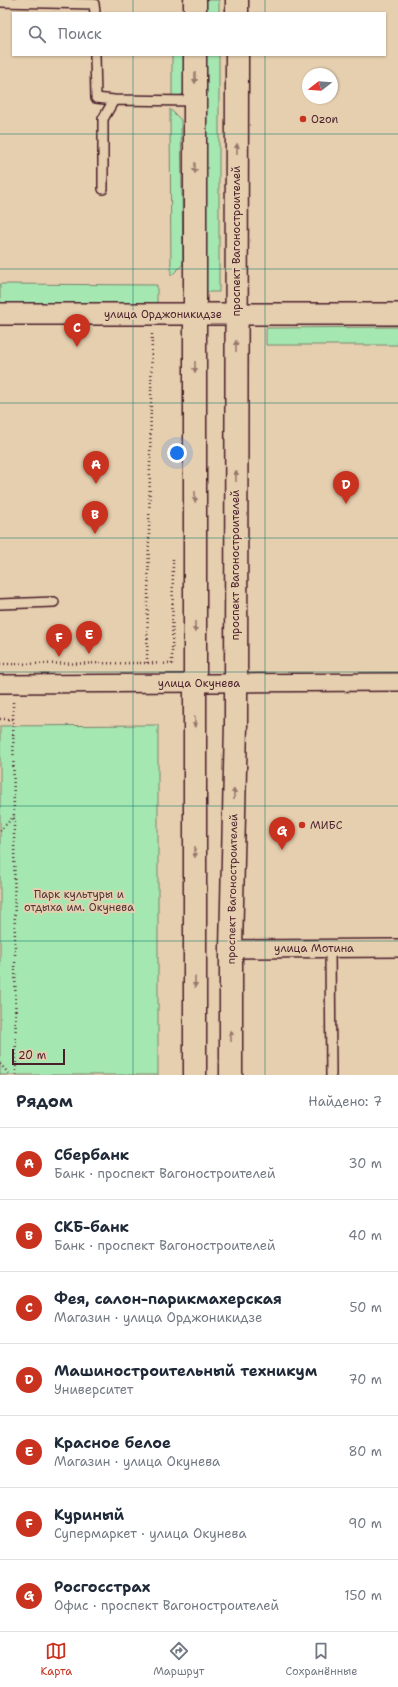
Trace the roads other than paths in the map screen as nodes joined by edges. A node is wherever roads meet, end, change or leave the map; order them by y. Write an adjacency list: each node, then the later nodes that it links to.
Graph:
1 (195, 0): 5 (main road)
2 (237, 0): 6 (main road)
3 (0, 2): 4 (lane)
4 (95, 12)
5 (195, 12)
6 (237, 12)
7 (95, 56): 10 (lane)
8 (195, 56): 11 (main road, one-way to 11)
9 (237, 56): 15 (main road, проспект Вагоностроителей, one-way to 9)
10 (114, 100): 11 (lane); 12 (lane)
11 (195, 101): 14 (main road, one-way to 14)
12 (103, 189)
13 (0, 314): 14 (street, улица Орджоникидзе)
14 (195, 314): 15 (street, улица Орджоникидзе); 20 (main road, one-way to 20)
15 (236, 314): 16 (street, улица Орджоникидзе); 21 (main road, проспект Вагоностроителей, one-way to 15)
16 (398, 314)
17 (54, 602): 18 (lane)
18 (0, 604)
19 (398, 682): 21 (street, улица Окунева)
20 (195, 683): 21 (street, улица Окунева); 22 (street, улица Окунева); 26 (main road, one-way to 26)
21 (236, 683): 25 (main road, проспект Вагоностроителей, one-way to 21)
22 (7, 684)
23 (330, 948): 24 (street, улица Мотина); 25 (street, улица Мотина); 28 (lane)
24 (398, 948)
25 (231, 949): 27 (main road, проспект Вагоностроителей, one-way to 25)
26 (195, 1075)
27 (231, 1075)
28 (330, 1075)

